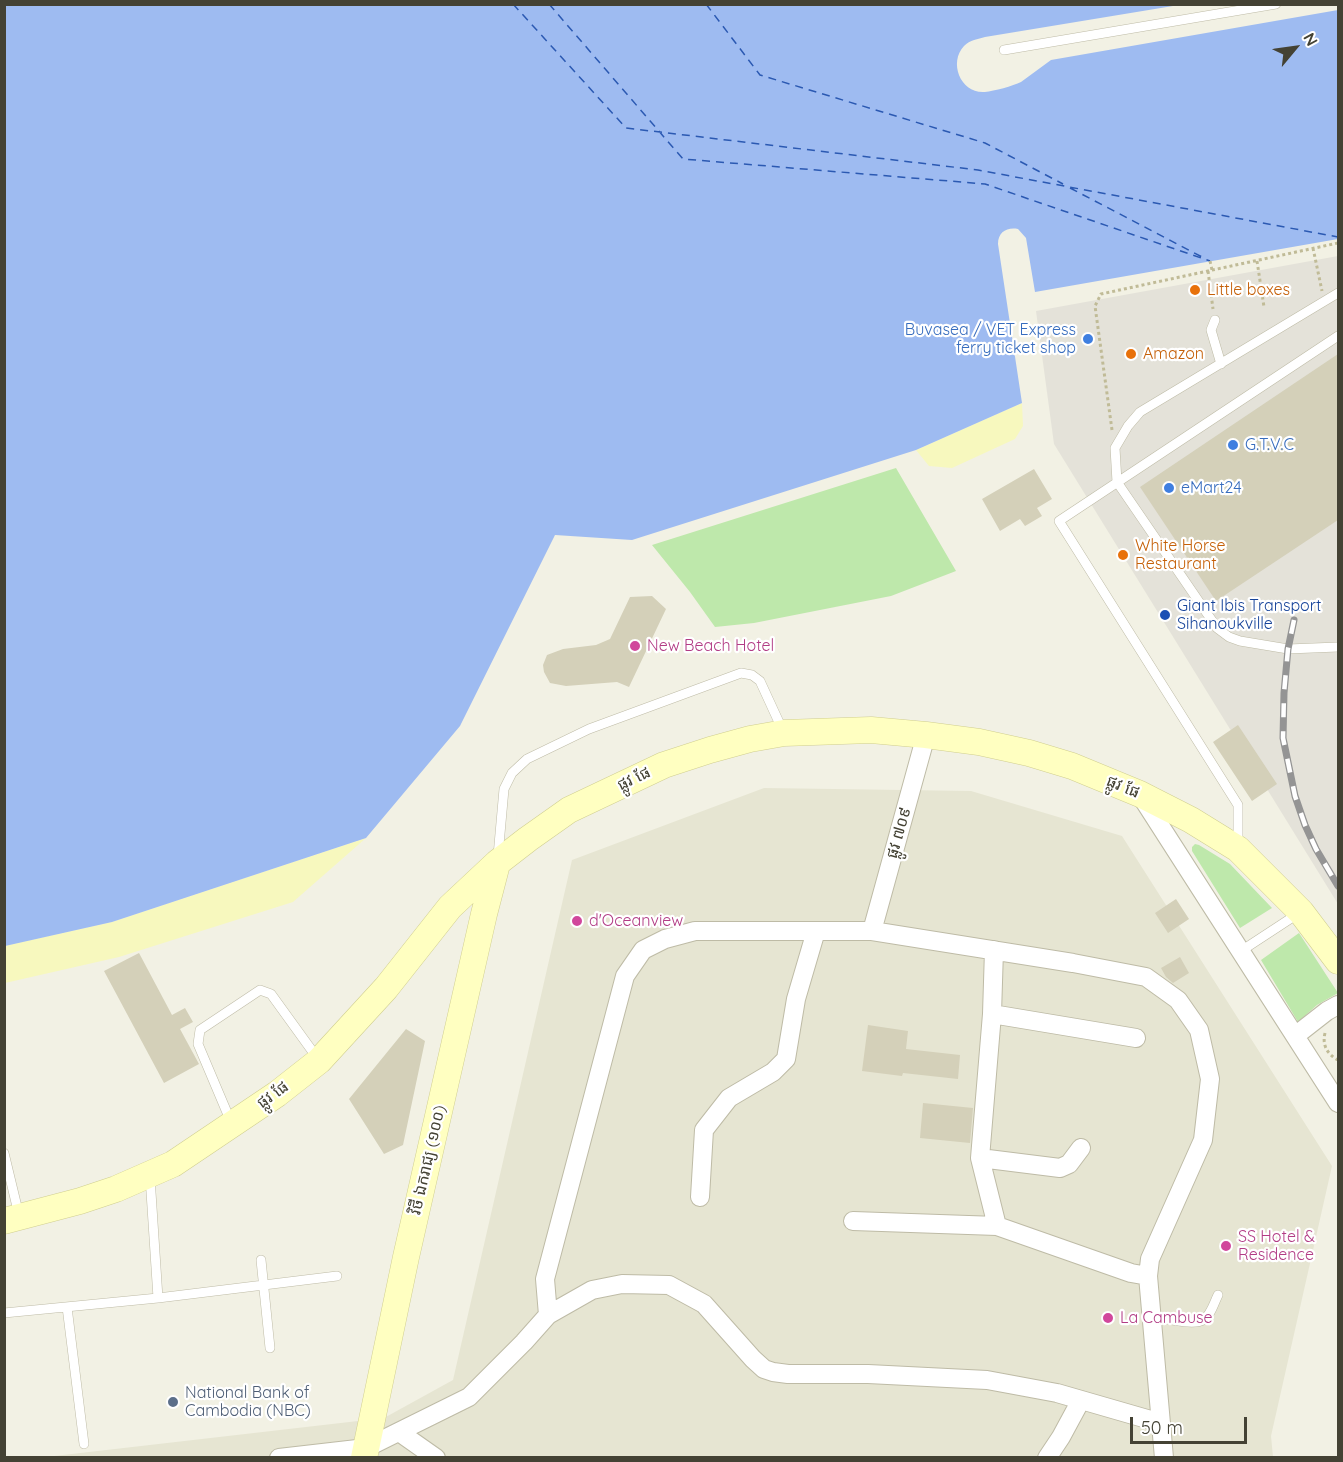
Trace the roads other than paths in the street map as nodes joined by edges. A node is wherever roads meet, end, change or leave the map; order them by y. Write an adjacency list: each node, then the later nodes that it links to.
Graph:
1 (1276, 4): 2 (lane)
2 (1004, 50)
3 (1338, 293): 6 (lane)
4 (1215, 320): 6 (lane)
5 (1338, 336): 7 (lane)
6 (1221, 364): 7 (lane)
7 (1117, 482): 8 (lane); 12 (lane)
8 (1338, 647)
9 (784, 733): 10 (street, ផ្លូវ ផែ); 13 (street, ផ្លូវ ផែ); 13 (lane)
10 (926, 735): 11 (street, ផ្លូវ ផែ); 18 (street, ផ្លូវ ៧០៩)
11 (1140, 794): 12 (street, ផ្លូវ ផែ); 20 (street)
12 (1238, 849): 15 (street, ផ្លូវ ផែ)
13 (497, 863): 14 (street, ផ្លូវ ផែ); 16 (street, វិថី ឯករាជ្យ (១០០))
14 (450, 907): 16 (street); 26 (street, ផ្លូវ ផែ)
15 (1301, 912): 20 (lane); 21 (street, ផ្លូវ ផែ)
16 (481, 927): 53 (street, វិថី ឯករាជ្យ (១០០))
17 (816, 931): 18 (street); 34 (street); 46 (street)
18 (872, 931): 19 (street)
19 (994, 950): 23 (street); 40 (street)
20 (1241, 951): 24 (street)
21 (1338, 961)
22 (1338, 1005): 24 (street)
23 (992, 1014): 25 (street); 32 (street)
24 (1295, 1036): 27 (street)
25 (1136, 1038)
26 (319, 1061): 29 (street, ផ្លូវ ផែ); 29 (lane)
27 (1333, 1085): 28 (street)
28 (1338, 1103)
29 (232, 1124): 33 (street, ផ្លូវ ផែ)
30 (1082, 1148): 32 (street)
31 (4, 1153): 35 (lane)
32 (981, 1158): 37 (street)
33 (150, 1175): 35 (street, ផ្លូវ ផែ); 43 (lane)
34 (700, 1197)
35 (12, 1219)
36 (853, 1221): 37 (street)
37 (997, 1226): 40 (street)
38 (261, 1260): 41 (lane)
39 (337, 1276): 41 (lane)
40 (1148, 1276): 47 (street)
41 (263, 1285): 43 (lane); 48 (lane)
42 (1218, 1295): 47 (lane)
43 (158, 1298): 44 (lane)
44 (67, 1307): 45 (lane); 52 (lane)
45 (4, 1313)
46 (548, 1315): 49 (street); 51 (street)
47 (1151, 1316): 50 (street)
48 (270, 1348)
49 (1082, 1400): 50 (street); 56 (street)
50 (1161, 1423): 57 (street)
51 (399, 1432): 53 (street); 55 (street)
52 (84, 1444)
53 (365, 1453): 54 (street)
54 (279, 1458)
55 (436, 1458)
56 (1047, 1458)
57 (1164, 1458)

